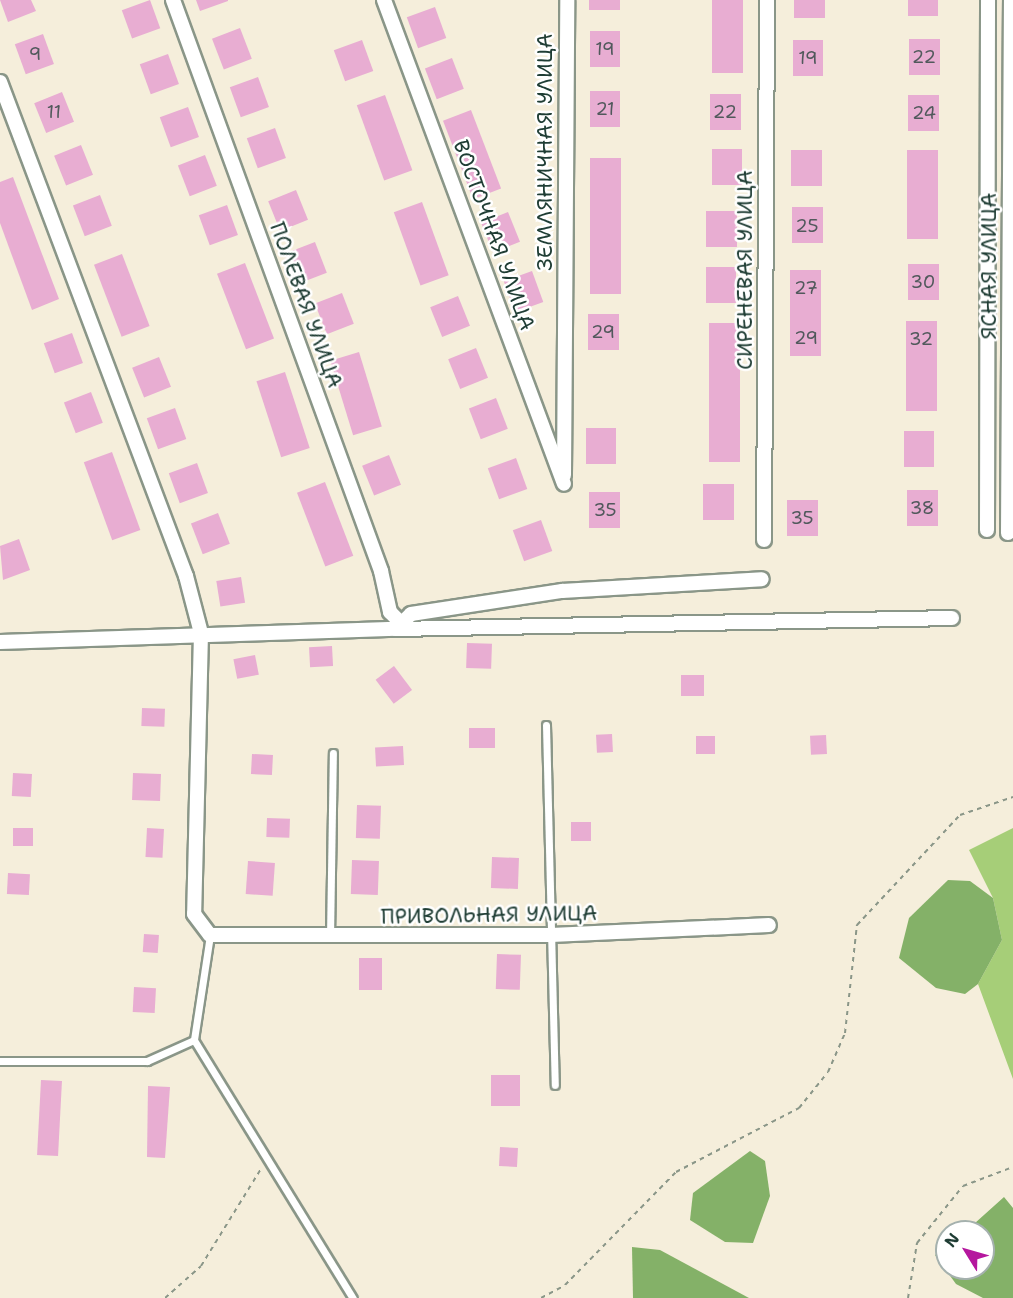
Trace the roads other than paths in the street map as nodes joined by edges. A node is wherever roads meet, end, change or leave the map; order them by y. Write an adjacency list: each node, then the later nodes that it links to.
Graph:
1 (173, 0): 14 (street, ПОЛЕВАЯ УЛИЦА)
2 (384, 0): 8 (street, ВОСТОЧНАЯ УЛИЦА)
3 (567, 0): 8 (street, ЗЕМЛЯНИЧНАЯ УЛИЦА)
4 (767, 0): 11 (street, СИРЕНЕВАЯ УЛИЦА)
5 (988, 0): 9 (street, ЯСНАЯ УЛИЦА)
6 (1011, 0): 10 (street, ЯСНАЯ УЛИЦА)
7 (0, 82): 15 (street)
8 (564, 484)
9 (987, 530)
10 (1008, 533)
11 (764, 540)
12 (762, 579): 14 (street)
13 (952, 618): 14 (street)
14 (398, 626): 15 (street)
15 (201, 633): 16 (street); 20 (street)
16 (0, 642)
17 (546, 725): 21 (lane)
18 (333, 753): 22 (lane)
19 (769, 925): 21 (street, ПРИВОЛЬНАЯ УЛИЦА)
20 (210, 935): 22 (street, ПРИВОЛЬНАЯ УЛИЦА); 23 (lane)
21 (551, 935): 22 (street, ПРИВОЛЬНАЯ УЛИЦА); 25 (lane)
22 (330, 939)
23 (194, 1040): 24 (lane); 26 (lane)
24 (0, 1061)
25 (555, 1085)
26 (353, 1298)

